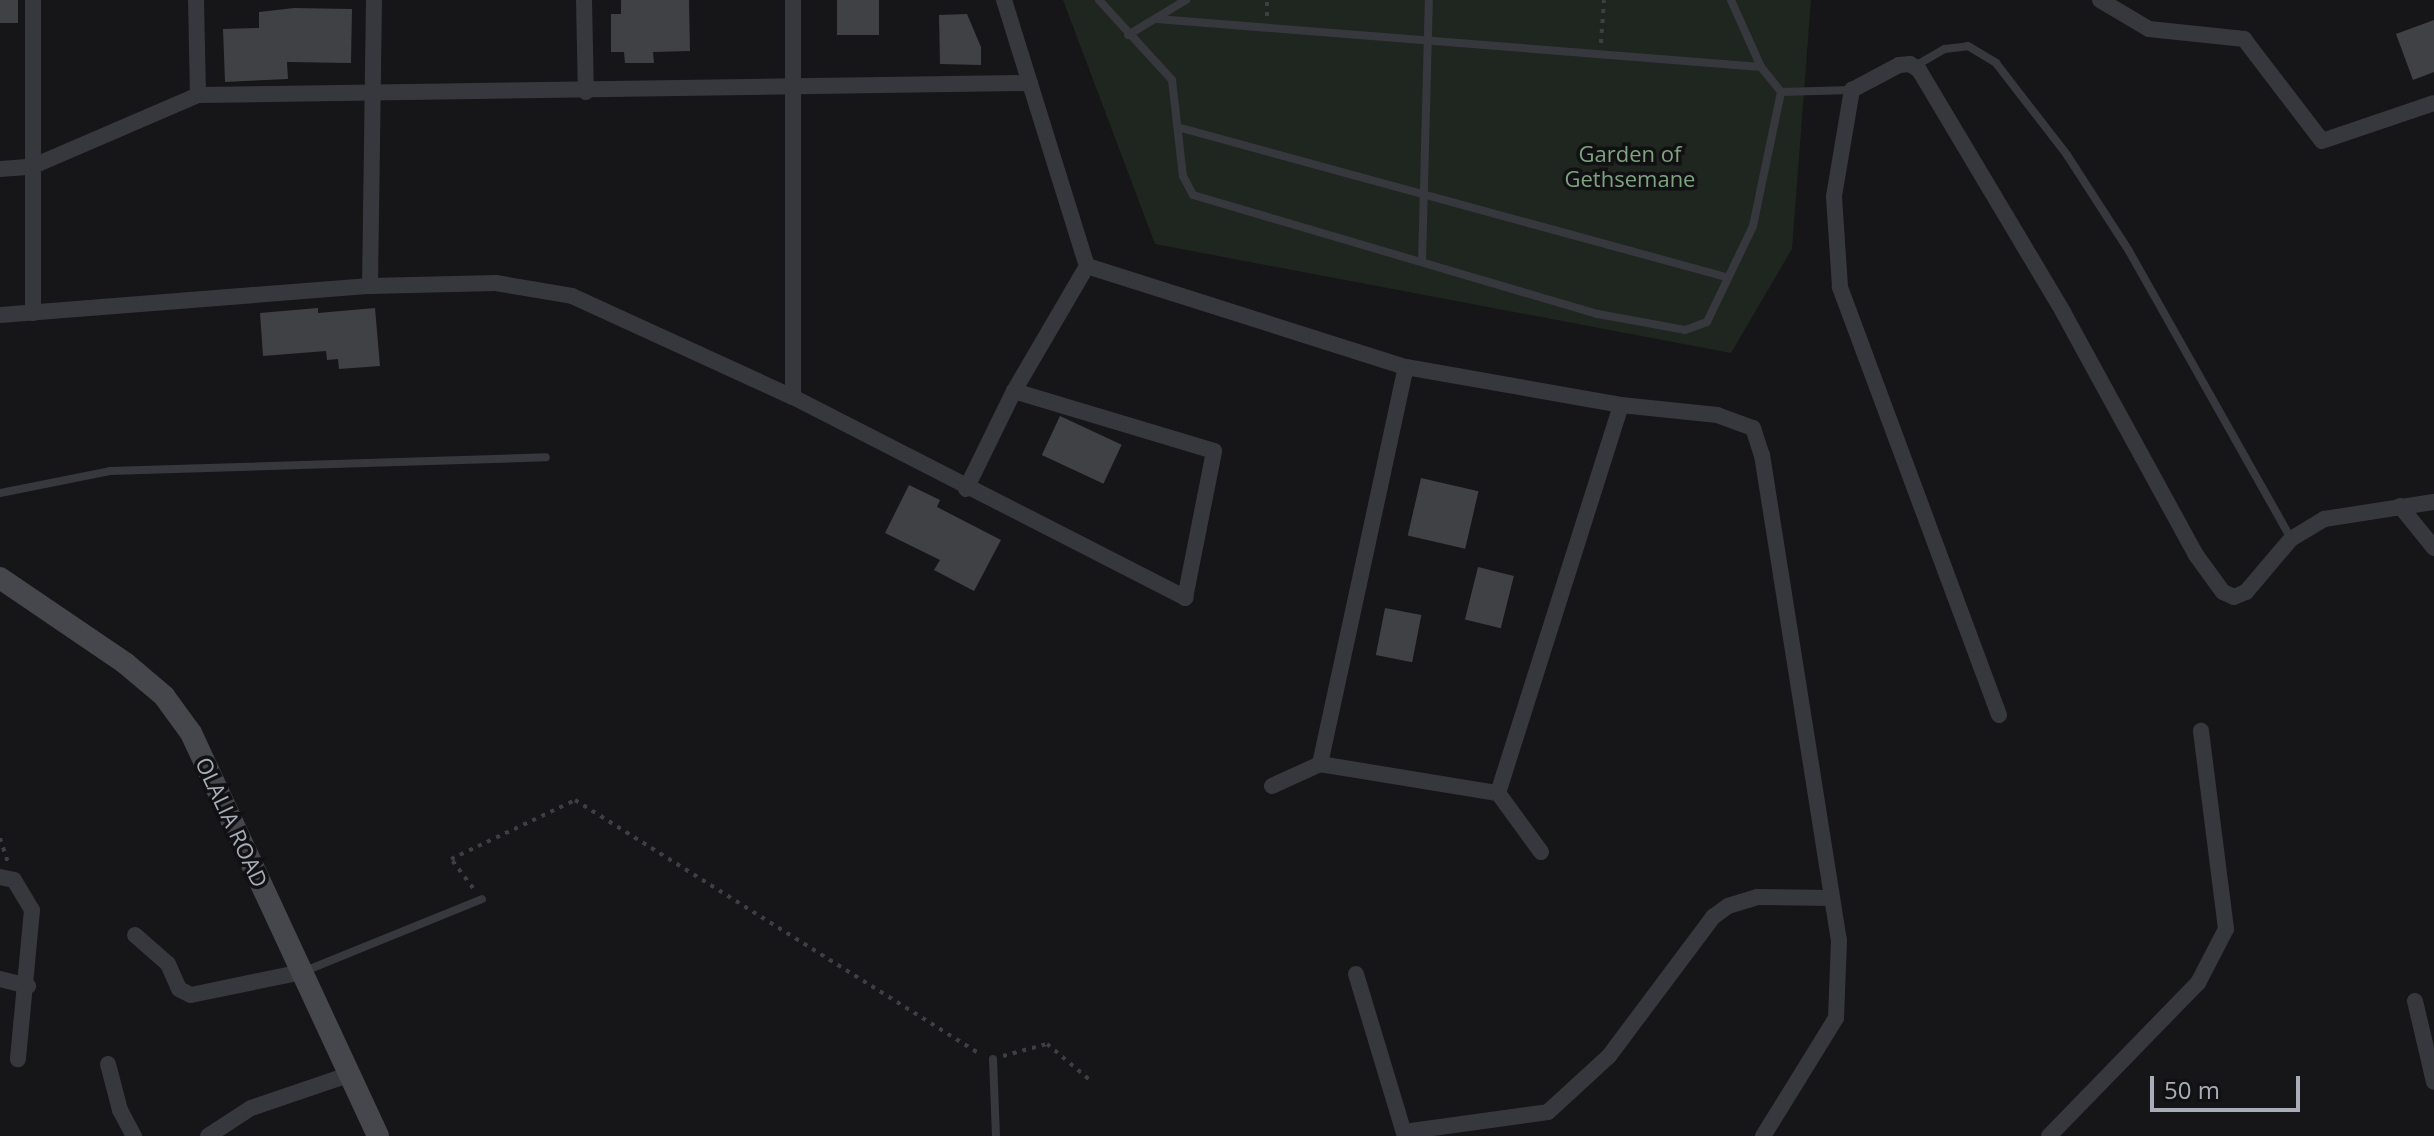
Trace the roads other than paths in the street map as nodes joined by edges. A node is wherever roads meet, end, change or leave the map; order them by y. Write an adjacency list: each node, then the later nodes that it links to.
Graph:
1 (33, 0): 26 (street)
2 (196, 0): 23 (street)
3 (374, 0): 20 (street)
4 (584, 0): 21 (street)
5 (793, 0): 18 (street)
6 (1004, 0): 17 (street)
7 (1099, 0): 13 (lane)
8 (1186, 0): 12 (lane)
9 (1429, 0): 14 (lane)
10 (1731, 0): 16 (lane)
11 (2100, 0): 24 (street)
12 (1157, 19): 13 (lane); 14 (lane)
13 (1128, 35): 25 (lane)
14 (1428, 38): 16 (lane); 28 (lane)
15 (1915, 66): 19 (street); 44 (lane); 44 (street)
16 (1761, 67): 22 (lane)
17 (1030, 83): 18 (street); 30 (street)
18 (793, 88): 21 (street); 37 (street)
19 (1852, 90): 22 (lane); 47 (street)
20 (373, 92): 21 (street); 23 (street); 32 (street)
21 (586, 92)
22 (1781, 92): 31 (lane)
23 (198, 95): 26 (street)
24 (2434, 103)
25 (1181, 128): 28 (lane); 29 (lane)
26 (31, 167): 27 (street); 33 (street)
27 (0, 169)
28 (1424, 194): 29 (lane); 31 (lane)
29 (1422, 262): 31 (lane)
30 (1087, 266): 35 (street); 36 (street)
31 (1726, 277)
32 (370, 286): 33 (street); 37 (street)
33 (33, 313): 34 (street)
34 (0, 315)
35 (1406, 367): 38 (street); 49 (street)
36 (1014, 391): 40 (street); 40 (street)
37 (793, 397): 40 (street)
38 (1621, 405): 51 (street); 54 (street)
39 (546, 457): 41 (lane)
40 (966, 489)
41 (0, 493)
42 (2434, 502): 43 (street)
43 (2400, 506): 44 (street); 45 (street)
44 (2291, 539)
45 (2434, 548)
46 (0, 578): 57 (main road, OLALIA ROAD)
47 (1999, 715)
48 (2201, 731): 74 (street)
49 (1320, 764): 50 (street); 51 (street)
50 (1272, 786)
51 (1498, 793): 52 (street)
52 (1541, 852)
53 (0, 877): 60 (street)
54 (1832, 898): 68 (street); 73 (street)
55 (482, 899): 57 (lane)
56 (135, 935): 57 (street)
57 (302, 972): 66 (main road, OLALIA ROAD)
58 (1356, 974): 68 (street)
59 (0, 979): 60 (street)
60 (28, 986): 63 (street)
61 (2415, 1001): 62 (street)
62 (2429, 1050): 67 (street)
63 (18, 1059)
64 (993, 1059): 72 (lane)
65 (108, 1064): 69 (street)
66 (351, 1074): 70 (street); 71 (main road, OLALIA ROAD)
67 (2434, 1082)
68 (1404, 1134)
69 (134, 1136)
70 (208, 1136)
71 (378, 1136)
72 (996, 1136)
73 (1763, 1136)
74 (2049, 1136)

